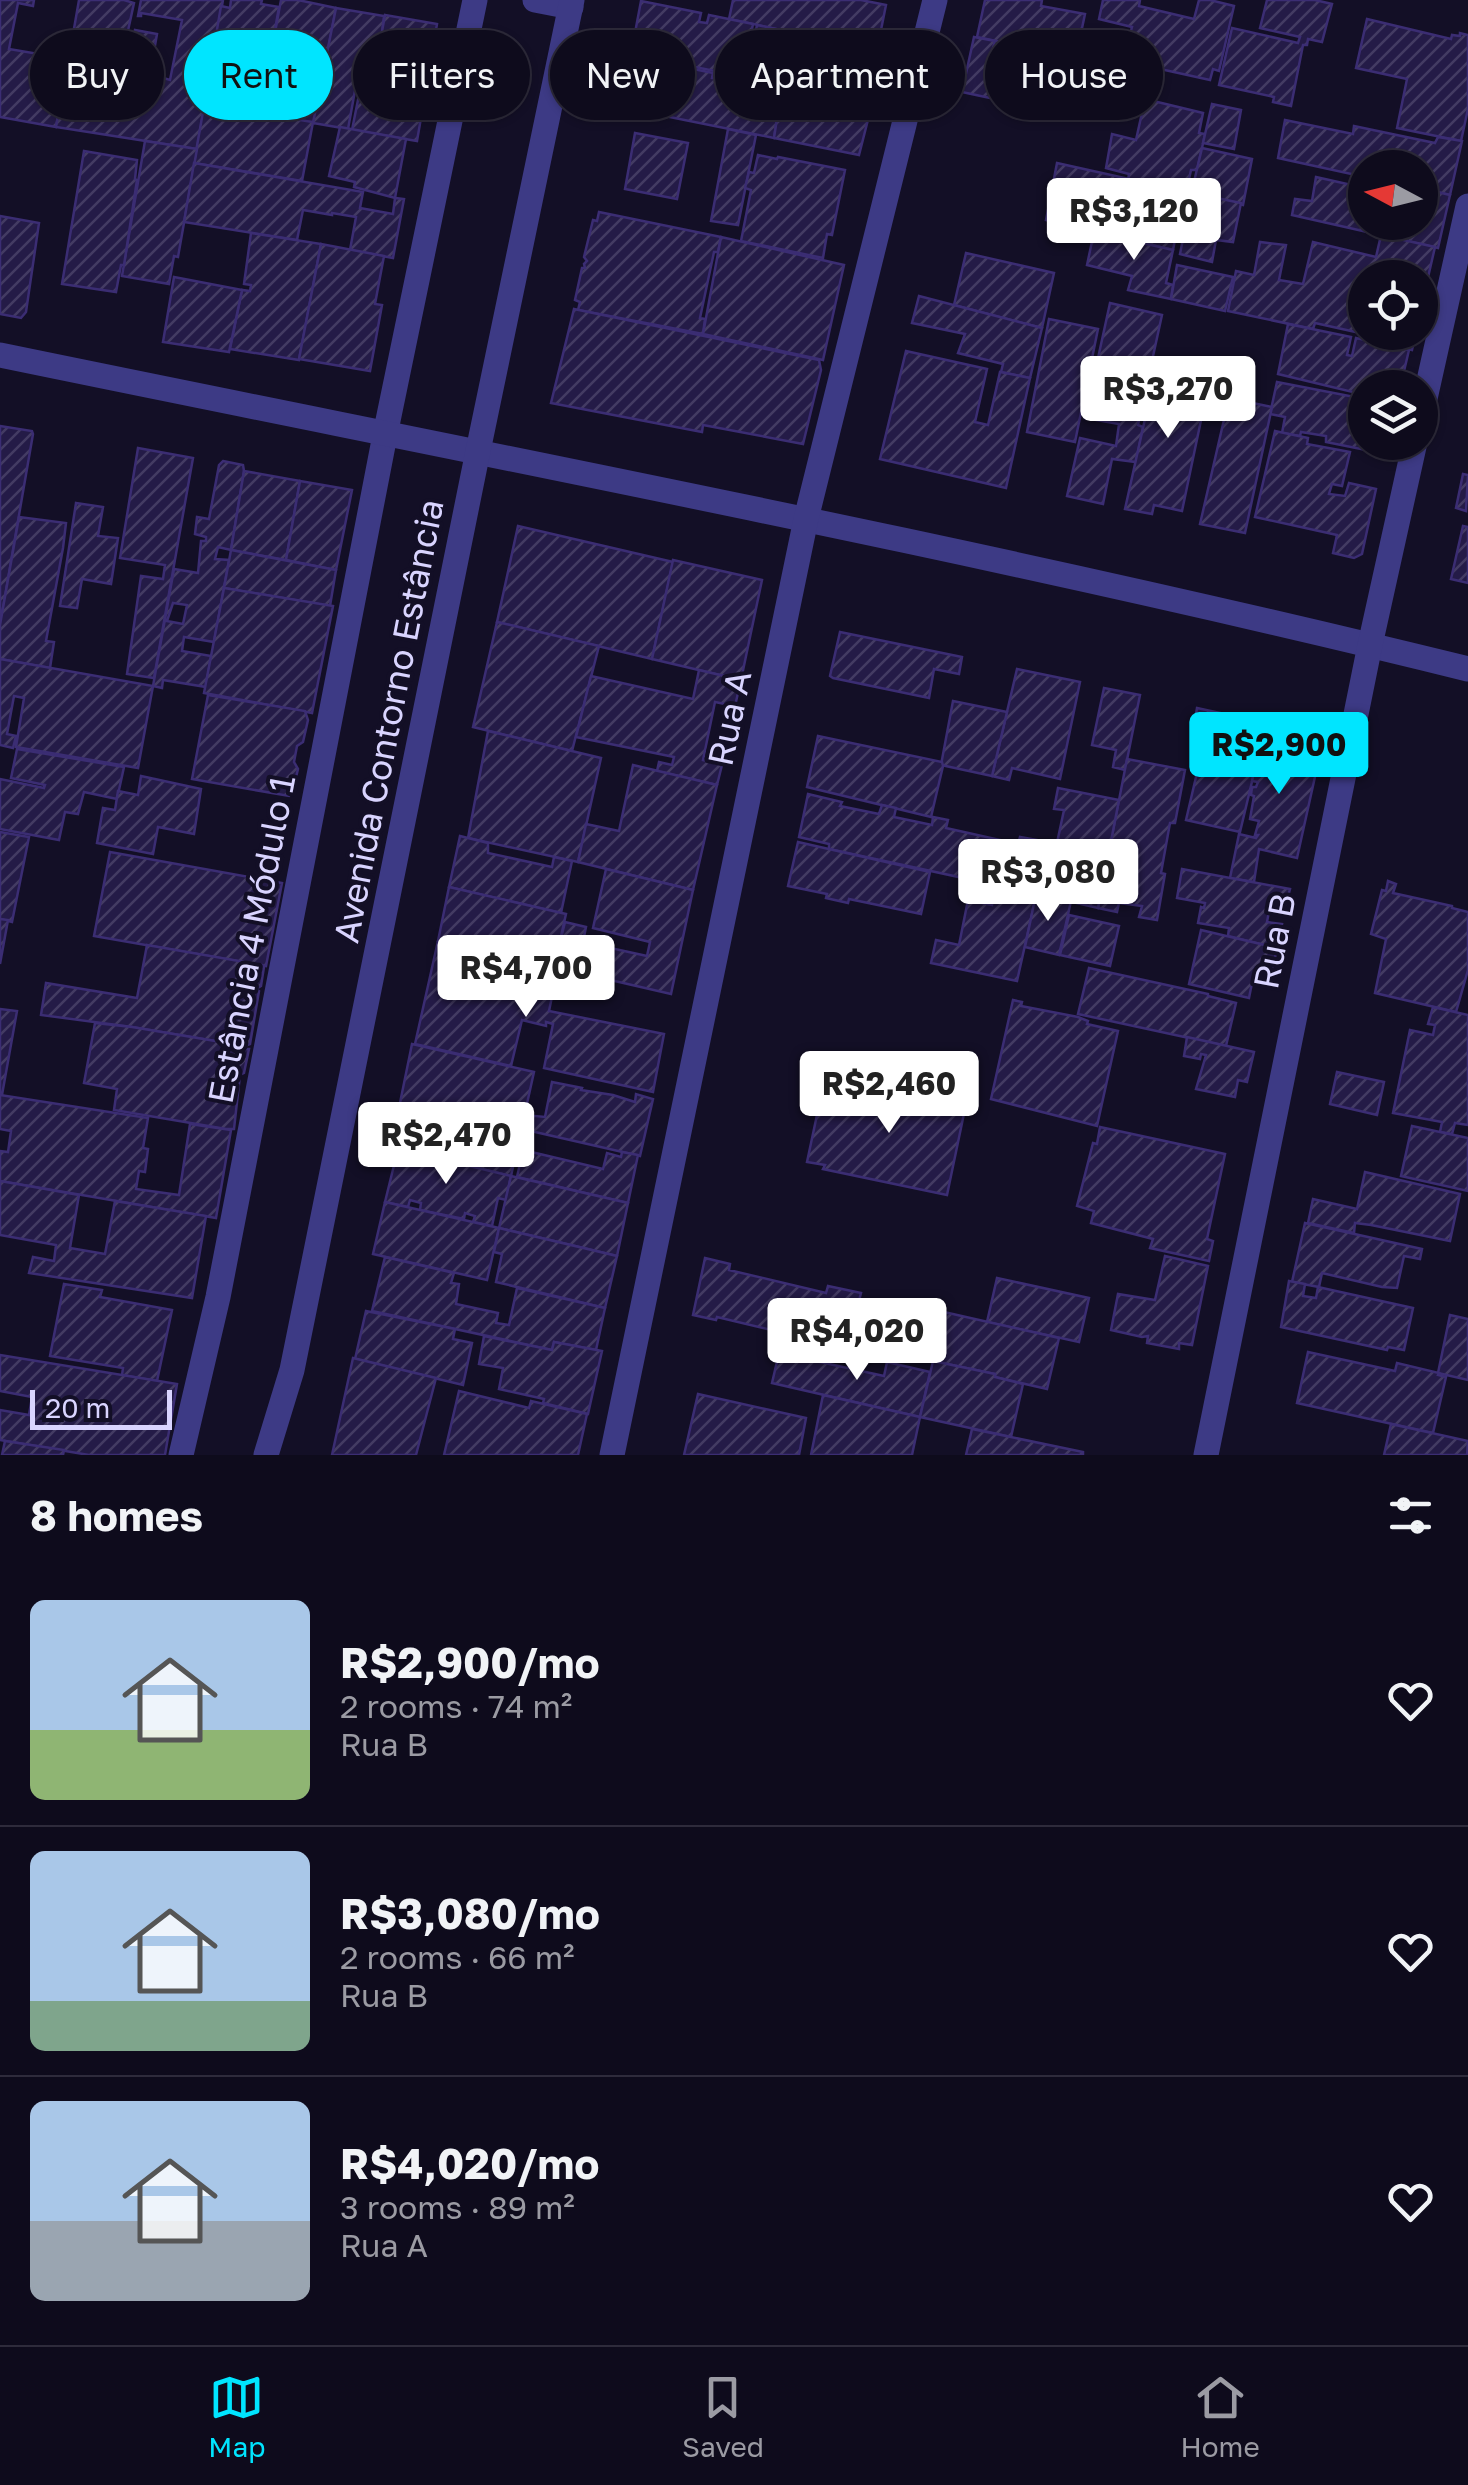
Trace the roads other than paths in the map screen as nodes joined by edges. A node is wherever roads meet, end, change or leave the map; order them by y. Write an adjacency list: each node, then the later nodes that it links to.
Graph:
1 (475, 0): 8 (street, Estância 4 Módulo 1)
2 (534, 0): 4 (street)
3 (935, 0): 11 (street, Rua A)
4 (572, 3): 9 (street, Avenida Contorno Estância)
5 (1468, 206): 7 (street)
6 (0, 355): 8 (street)
7 (1431, 370)
8 (385, 435): 9 (street); 14 (street, Estância 4 Módulo 1)
9 (478, 451): 11 (street); 15 (street, Avenida Contorno Estância)
10 (1411, 460): 12 (street, Rua B)
11 (806, 519): 12 (street); 16 (street, Rua A)
12 (1370, 645): 13 (street); 17 (street, Rua B)
13 (1468, 669)
14 (181, 1455)
15 (266, 1455)
16 (612, 1455)
17 (1206, 1455)

